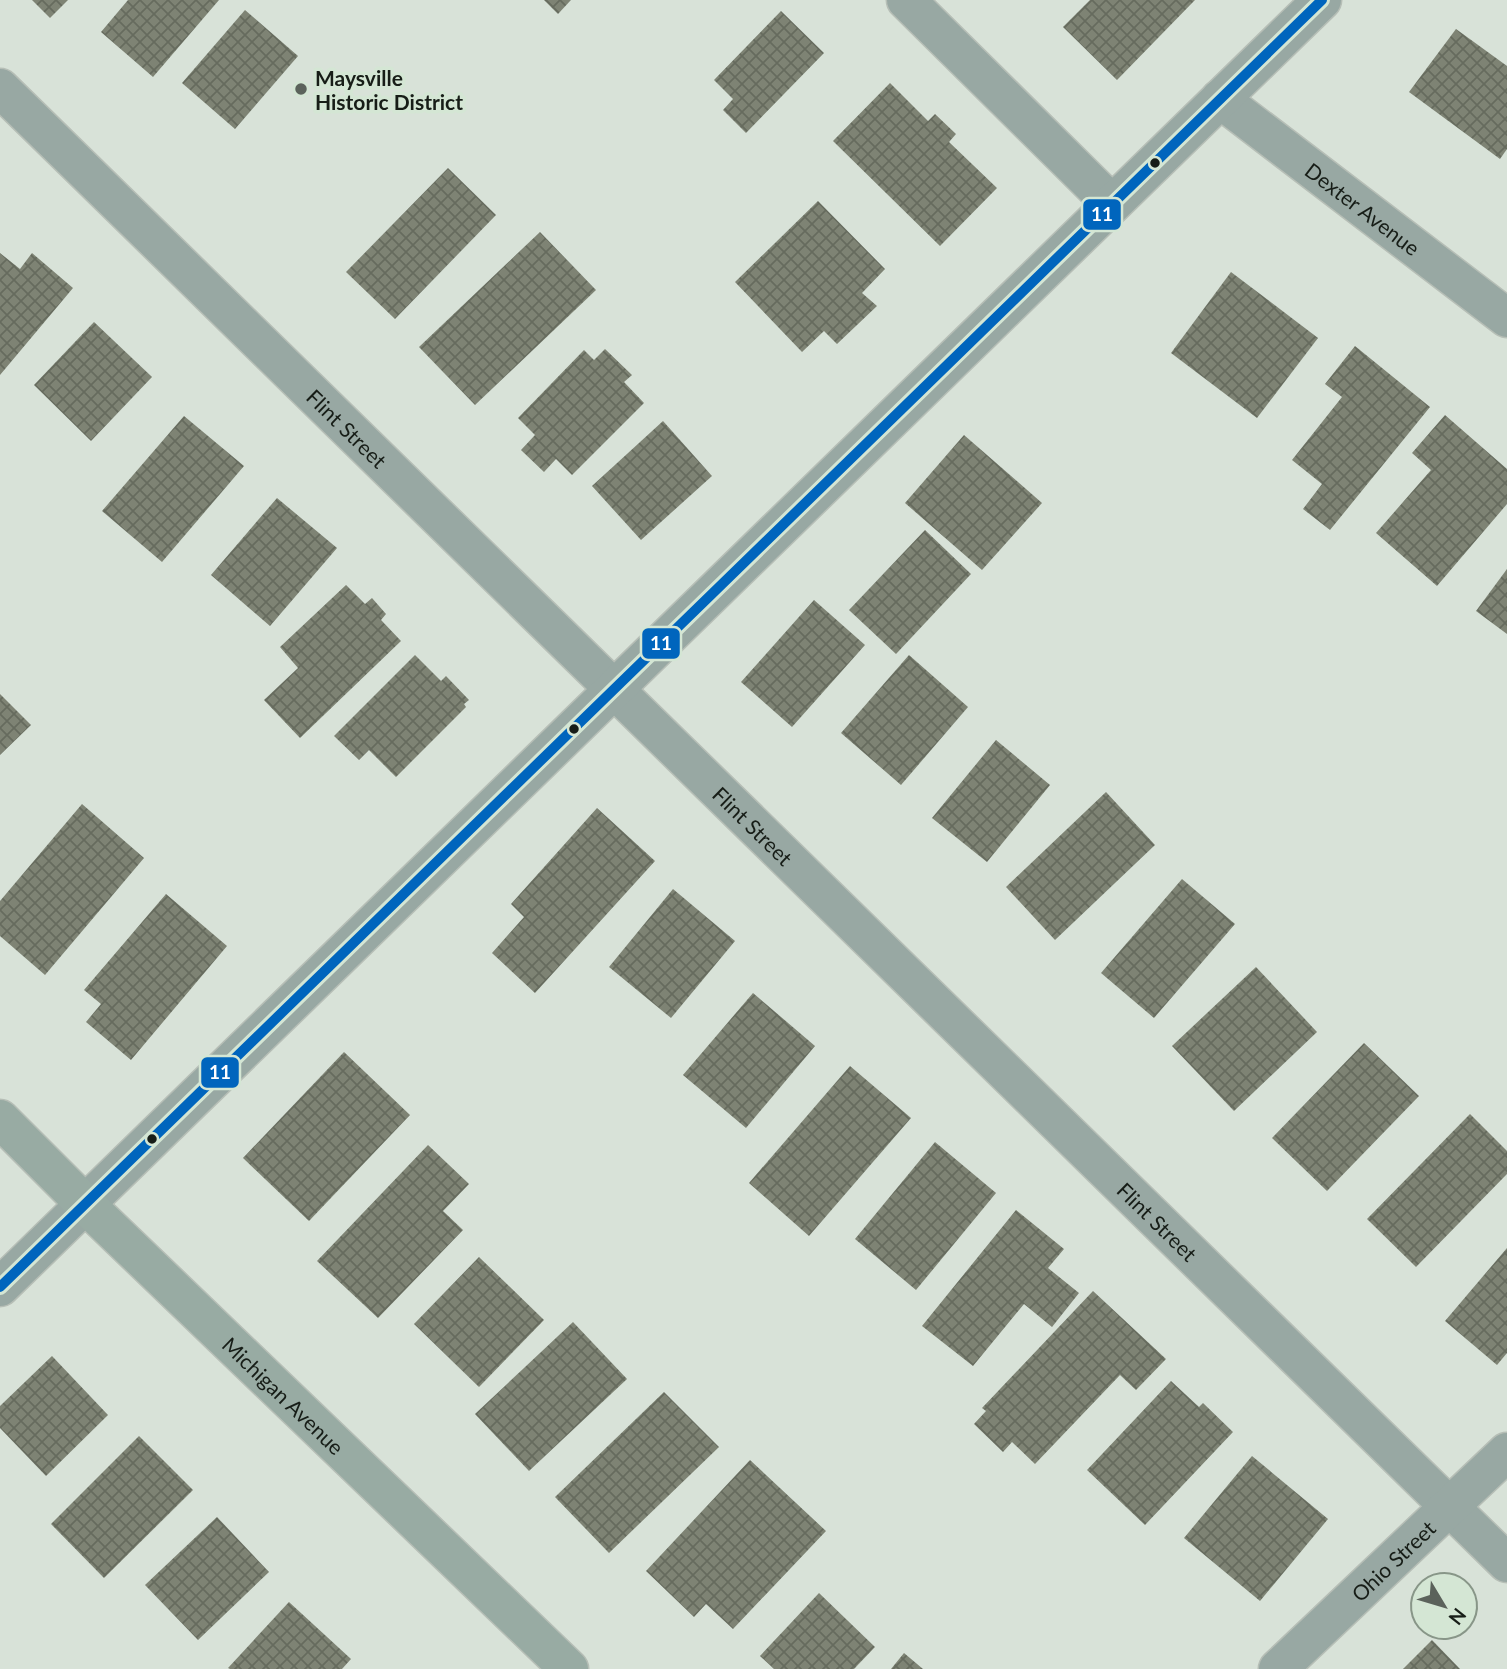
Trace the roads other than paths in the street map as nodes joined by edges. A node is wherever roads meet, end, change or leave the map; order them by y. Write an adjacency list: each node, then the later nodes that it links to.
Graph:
1 (906, 0): 5 (street)
2 (1322, 0): 4 (street)
3 (0, 88): 7 (street, Flint Street)
4 (1220, 99): 5 (street); 6 (street, Dexter Avenue)
5 (1112, 204): 7 (street)
6 (1507, 318)
7 (615, 688): 9 (street); 12 (street, Flint Street)
8 (0, 1119): 9 (main road, Michigan Avenue)
9 (86, 1205): 10 (street); 14 (main road, Michigan Avenue)
10 (0, 1287)
11 (1507, 1452): 12 (street, Ohio Street)
12 (1450, 1507): 13 (street, Flint Street); 15 (street, Ohio Street)
13 (1507, 1563)
14 (569, 1669)
15 (1278, 1669)

